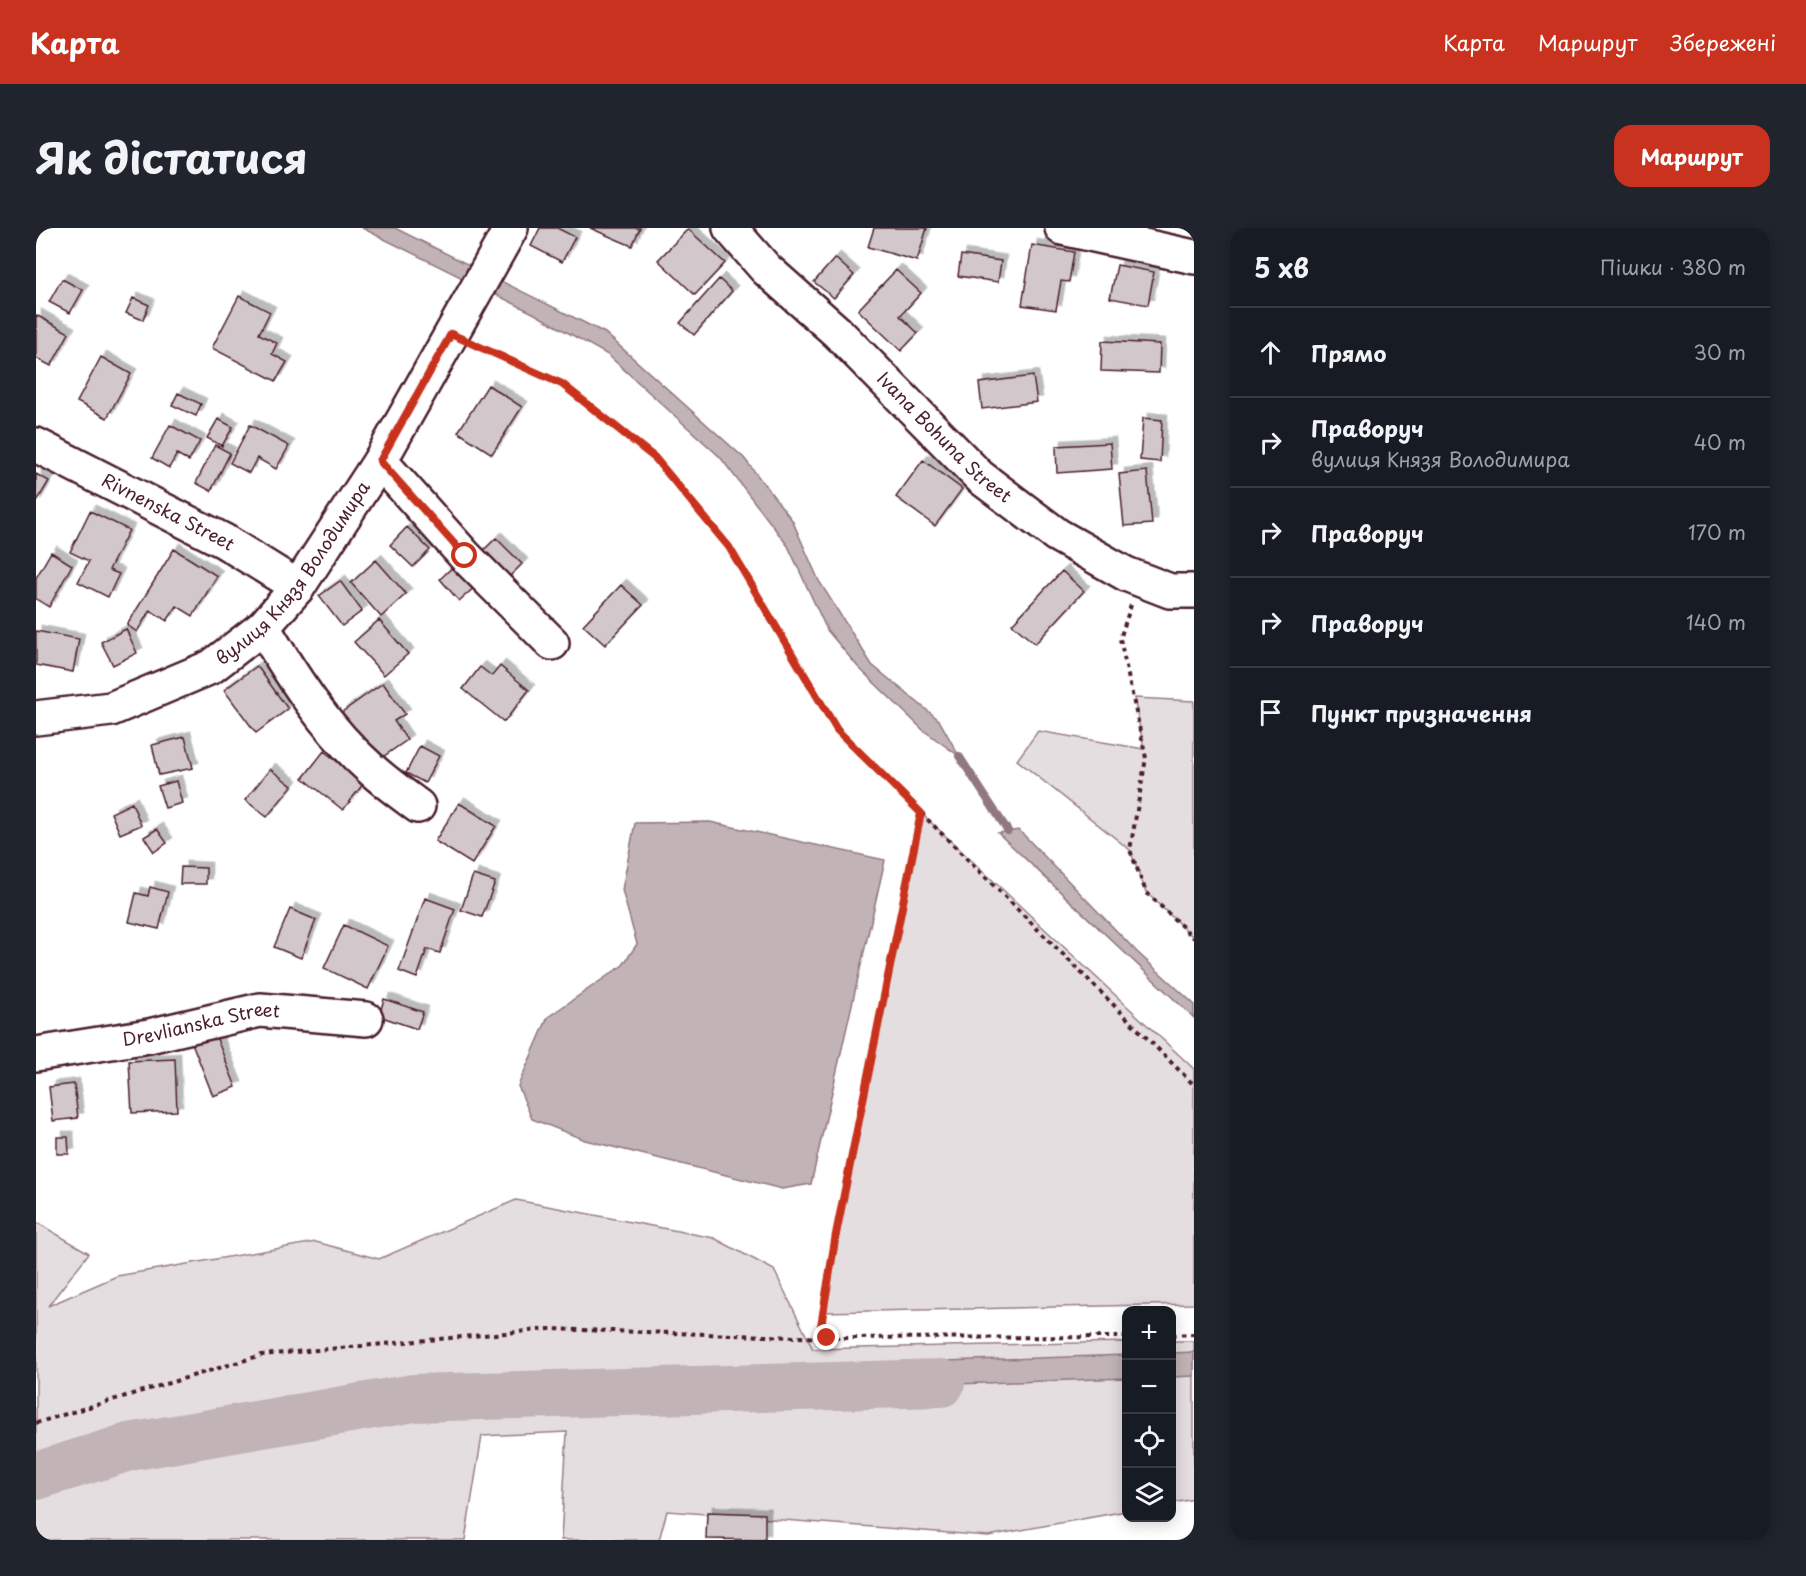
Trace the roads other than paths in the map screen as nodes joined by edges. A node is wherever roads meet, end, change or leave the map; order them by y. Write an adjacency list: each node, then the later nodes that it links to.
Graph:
1 (730, 228): 8 (street, Ivana Bohuna Street)
2 (1062, 228): 4 (street)
3 (505, 238): 6 (street, вулиця Князя Володимира)
4 (1194, 257)
5 (36, 446): 7 (street, Rivnenska Street)
6 (380, 461): 7 (street, вулиця Князя Володимира); 10 (street)
7 (298, 587): 9 (street, вулиця Князя Володимира)
8 (1194, 591)
9 (263, 627): 11 (street, вулиця Князя Володимира); 12 (street)
10 (552, 643)
11 (36, 718)
12 (418, 806)
13 (366, 1019): 14 (street, Drevlianska Street)
14 (36, 1054)

